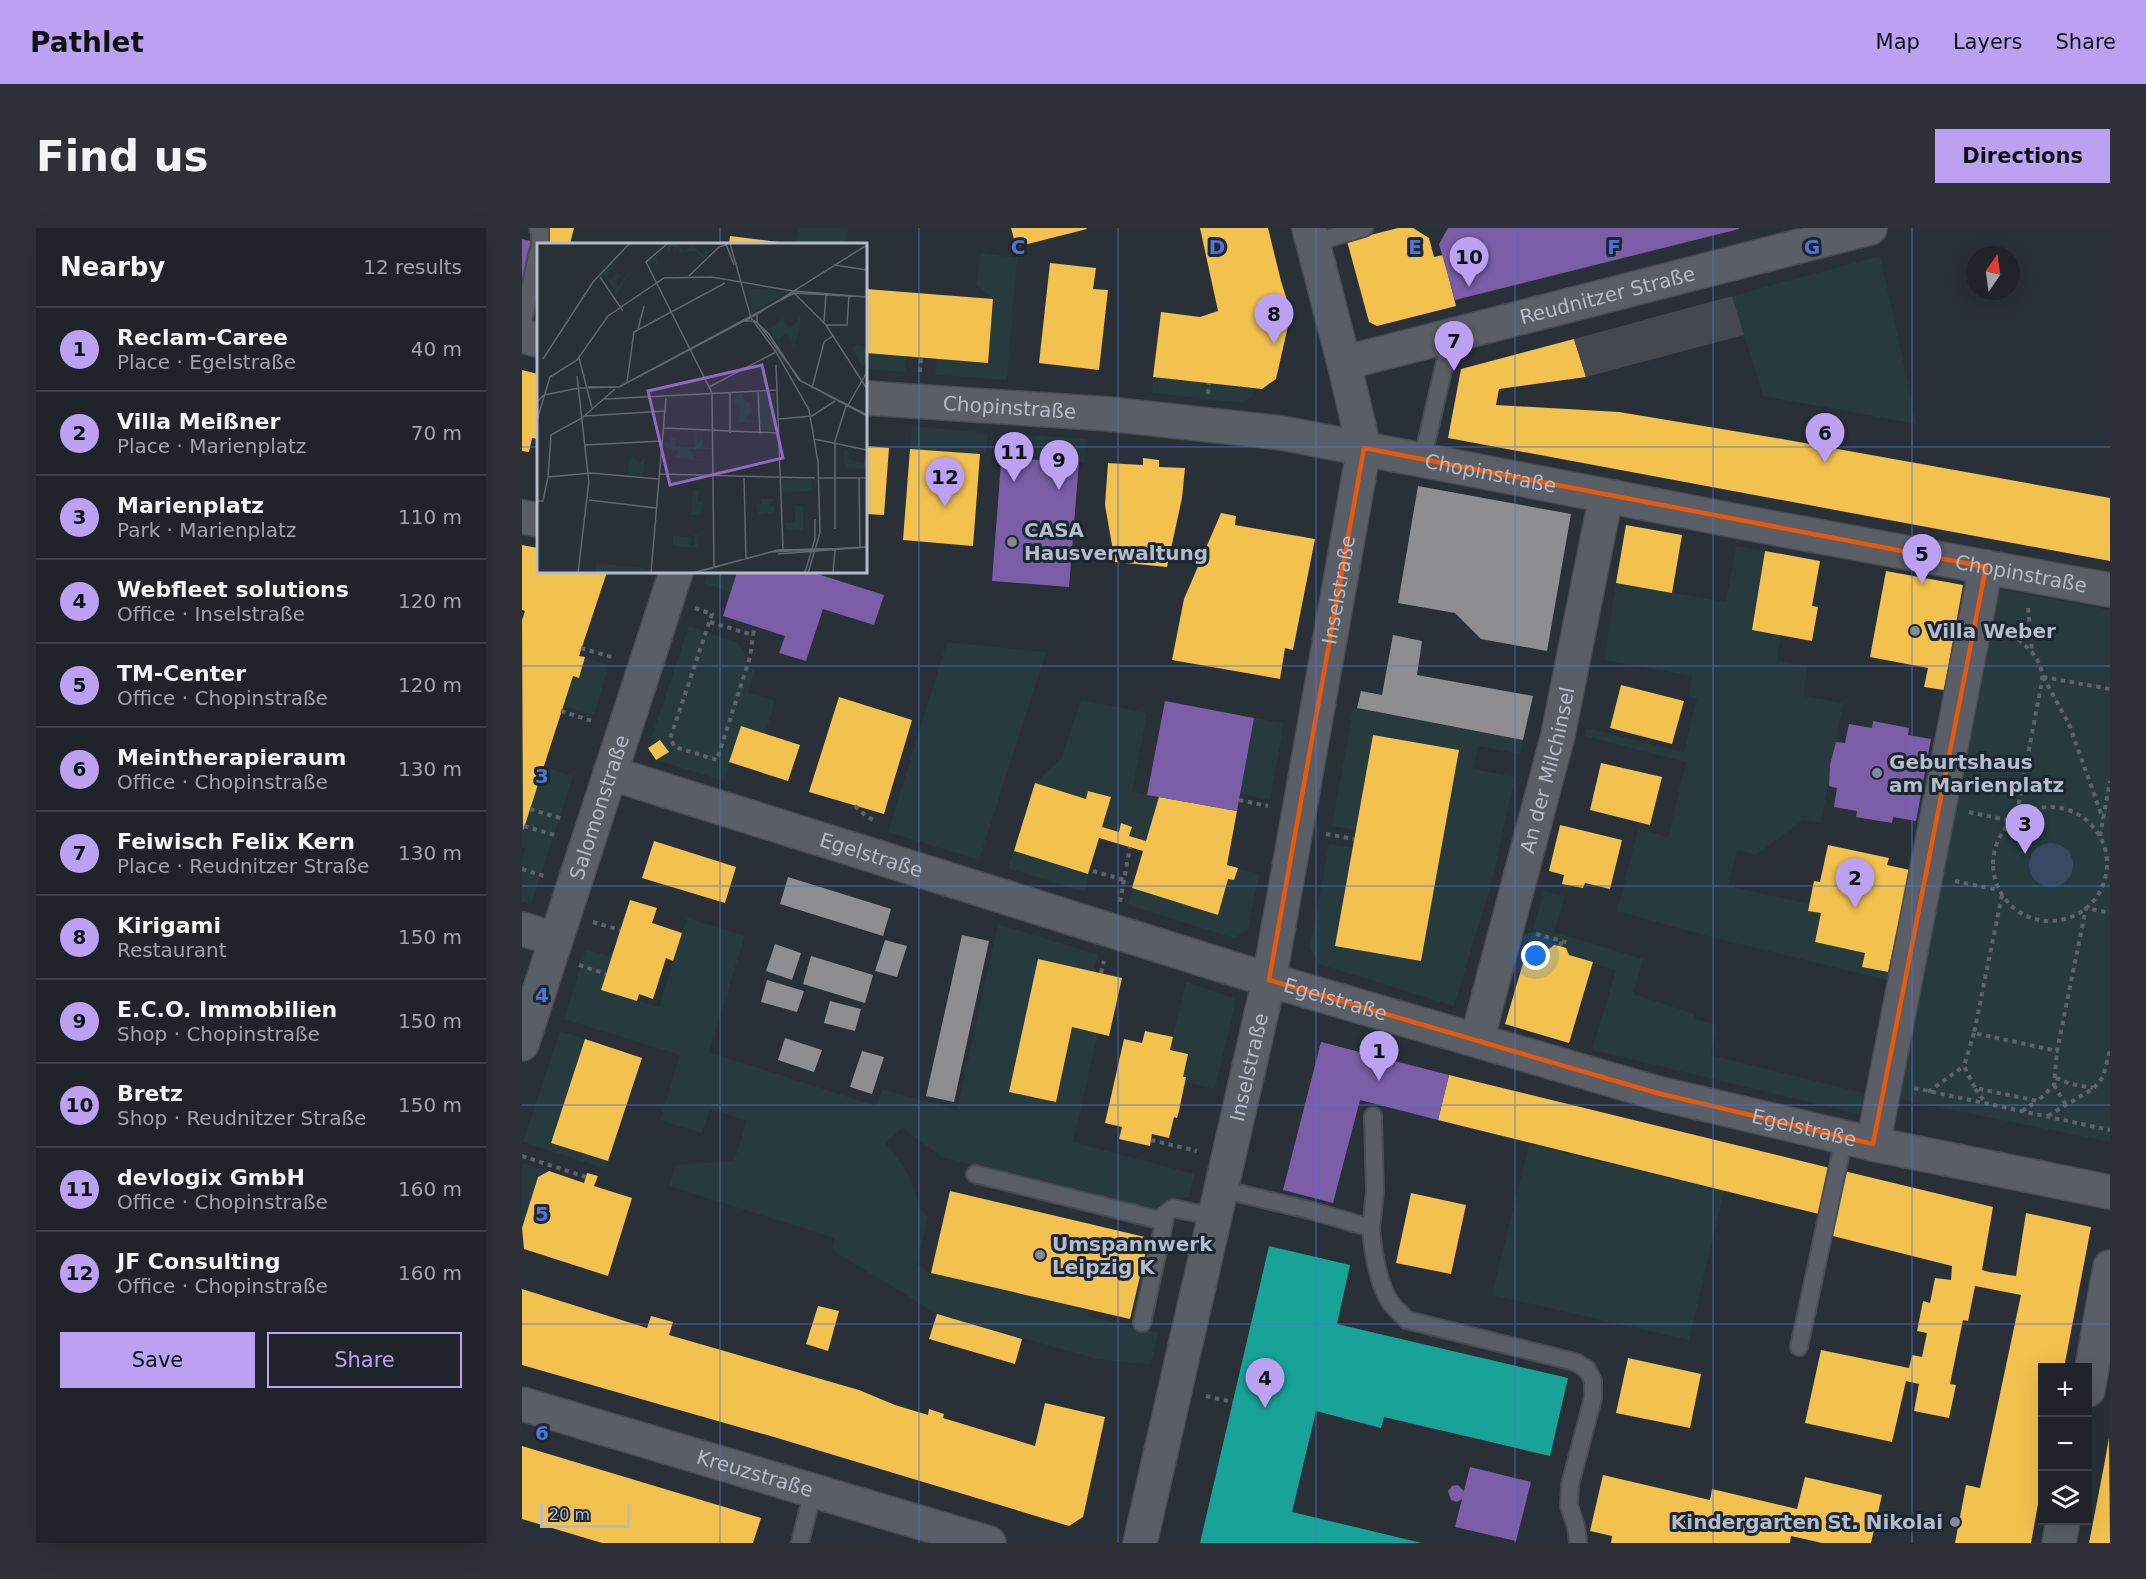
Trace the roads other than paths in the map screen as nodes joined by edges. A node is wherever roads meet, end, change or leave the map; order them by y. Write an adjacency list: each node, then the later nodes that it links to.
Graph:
1 (538, 228): 5 (lane)
2 (1364, 228): 4 (lane)
3 (1870, 228): 9 (street, Reudnitzer Straße)
4 (1311, 236): 11 (street)
5 (540, 243)
6 (537, 256): 7 (lane)
7 (522, 326)
8 (522, 336): 10 (street)
9 (1451, 337): 11 (street, Reudnitzer Straße); 14 (lane)
10 (537, 340)
11 (1344, 363): 13 (street)
12 (867, 398): 13 (street, Chopinstraße)
13 (1364, 448): 14 (street, Chopinstraße); 24 (street, Inselstraße)
14 (1422, 460): 15 (street, Chopinstraße)
15 (1606, 496): 18 (street, Chopinstraße); 25 (street, An der Milchinsel)
16 (522, 517): 17 (street)
17 (537, 520)
18 (1986, 567): 20 (street, Chopinstraße); 28 (street)
19 (676, 573): 21 (street, Salomonstraße)
20 (2110, 590)
21 (609, 773): 23 (street, Salomonstraße); 24 (street, Egelstraße)
22 (522, 929): 23 (street)
23 (564, 951): 26 (street, Salomonstraße)
24 (1269, 980): 25 (street, Egelstraße); 31 (street, Inselstraße)
25 (1477, 1040): 28 (street, Egelstraße)
26 (522, 1044)
27 (1373, 1116): 33 (lane)
28 (1857, 1141): 30 (street, Egelstraße); 36 (lane)
29 (975, 1174): 32 (lane)
30 (2110, 1192)
31 (1217, 1203): 32 (lane); 33 (lane); 43 (street, Inselstraße)
32 (1166, 1214): 35 (lane)
33 (1371, 1228): 44 (lane)
34 (2110, 1267): 37 (street)
35 (1142, 1323)
36 (1798, 1347)
37 (2092, 1368)
38 (522, 1404): 39 (street, Kreuzstraße)
39 (813, 1490): 41 (lane); 42 (street, Kreuzstraße)
40 (2063, 1525): 45 (street)
41 (800, 1543)
42 (989, 1543)
43 (1140, 1543)
44 (1578, 1543)
45 (2059, 1543)

